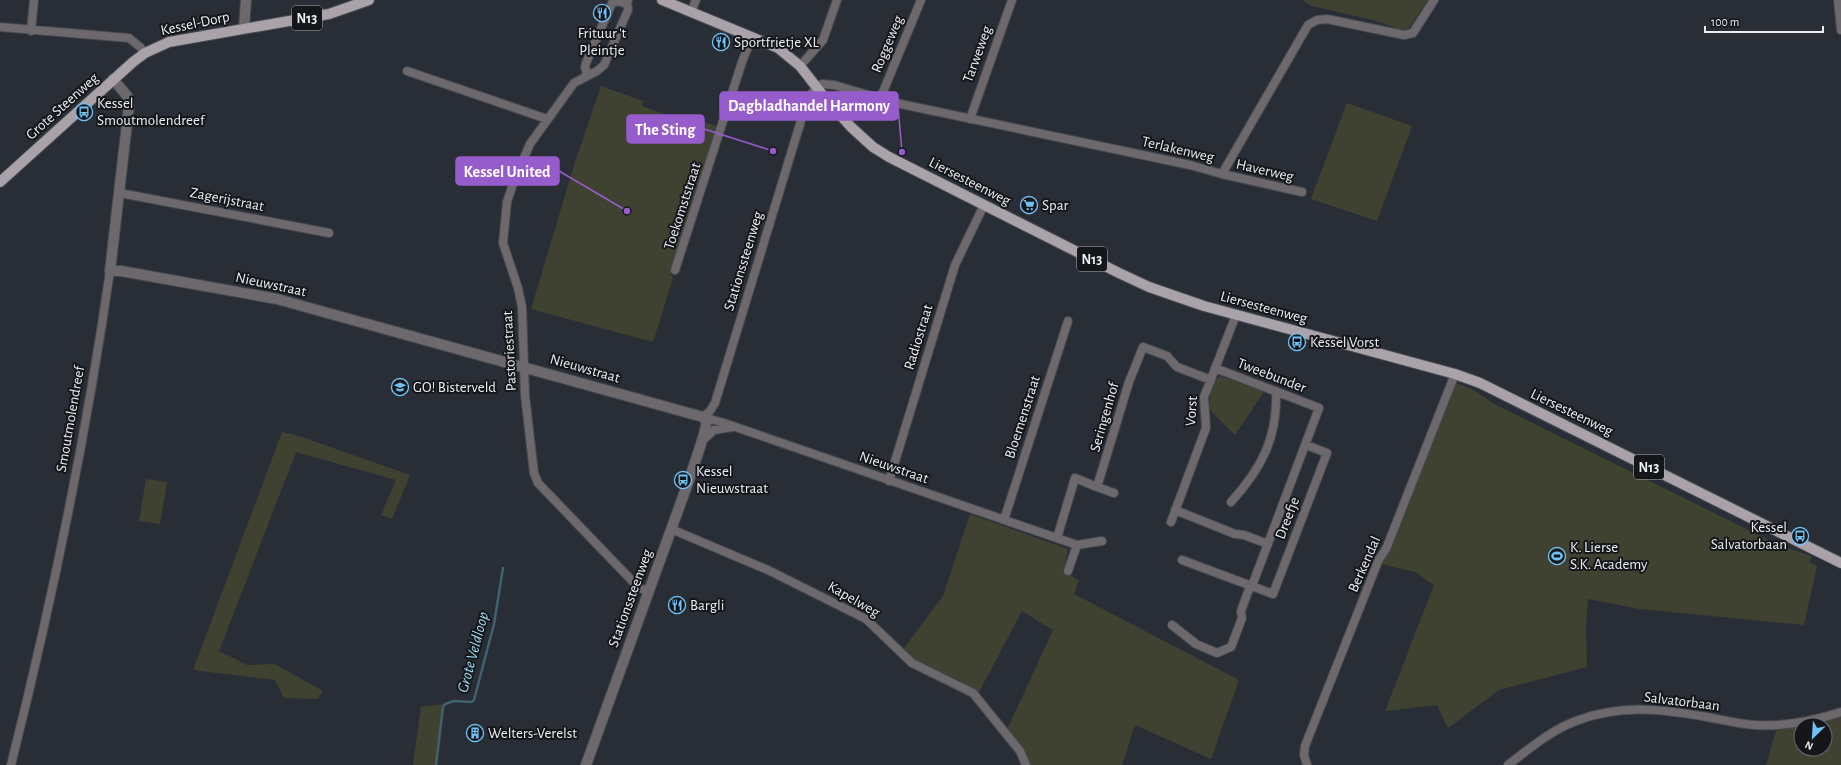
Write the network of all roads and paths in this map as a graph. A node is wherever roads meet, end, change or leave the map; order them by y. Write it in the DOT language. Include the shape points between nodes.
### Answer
graph roads {
  1 [pos="34,0"];
  2 [pos="246,0"];
  3 [pos="369,0"];
  4 [pos="662,0"];
  5 [pos="696,0"];
  6 [pos="837,0"];
  7 [pos="920,0"];
  8 [pos="1012,0"];
  9 [pos="1434,0"];
  10 [pos="1838,0"];
  11 [pos="628,2"];
  12 [pos="691,12"];
  13 [pos="0,27"];
  14 [pos="244,28"];
  15 [pos="1841,30"];
  16 [pos="31,31"];
  17 [pos="752,37"];
  18 [pos="145,53"];
  19 [pos="800,66"];
  20 [pos="407,71"];
  21 [pos="587,75"];
  22 [pos="113,80"];
  23 [pos="817,88"];
  24 [pos="880,99"];
  25 [pos="548,119"];
  26 [pos="970,119"];
  27 [pos="1222,174"];
  28 [pos="0,182"];
  29 [pos="1302,192"];
  30 [pos="120,193"];
  31 [pos="984,205"];
  32 [pos="329,233"];
  33 [pos="675,270"];
  34 [pos="110,271"];
  35 [pos="1236,315"];
  36 [pos="1068,321"];
  37 [pos="523,367"];
  38 [pos="1215,368"];
  39 [pos="1455,374"];
  40 [pos="1211,380"];
  41 [pos="1276,392"];
  42 [pos="1319,408"];
  43 [pos="702,417"];
  44 [pos="734,427"];
  45 [pos="701,441"];
  46 [pos="1306,445"];
  47 [pos="889,481"];
  48 [pos="1097,487"];
  49 [pos="1114,493"];
  50 [pos="1231,502"];
  51 [pos="1175,510"];
  52 [pos="1004,520"];
  53 [pos="1171,522"];
  54 [pos="671,528"];
  55 [pos="1057,538"];
  56 [pos="1102,541"];
  57 [pos="1268,544"];
  58 [pos="1077,545"];
  59 [pos="1182,560"];
  60 [pos="1841,563"];
  61 [pos="1068,571"];
  62 [pos="1252,586"];
  63 [pos="648,591"];
  64 [pos="1172,625"];
  65 [pos="1841,712"];
  66 [pos="11,765"];
  67 [pos="586,765"];
  68 [pos="1026,765"];
  69 [pos="1307,765"];
  70 [pos="1508,765"];
  1 -- 16 [label="street"];
  2 -- 14 [label="street"];
  3 -- 14 [label="main road, Kessel-Dorp / N13" via="329,14"];
  4 -- 12 [label="main road, N13"];
  5 -- 12 [label="street"];
  6 -- 19 [label="street" via="823,40"];
  7 -- 24 [label="street, Roggeweg"];
  8 -- 26 [label="street, Tarweweg"];
  9 -- 27 [label="street, Terlakenweg" via="1413,33 1404,35 1327,19 1317,20 1308,25"];
  10 -- 15 [label="street"];
  11 -- 21 [label="street" via="628,10 604,65"];
  11 -- 21 [label="street" via="612,3 586,63"];
  12 -- 17 [label="main road, N13"];
  13 -- 16 [label="street"];
  14 -- 18 [label="main road, Kessel-Dorp / N13" via="169,42"];
  16 -- 18 [label="street" via="128,38"];
  17 -- 19 [label="main road, N13" via="778,48"];
  17 -- 33 [label="street, Toekomststraat"];
  18 -- 22 [label="main road, Grote Steenweg / N13"];
  19 -- 23 [label="main road, Liersesteenweg / N13"];
  20 -- 25 [label="street"];
  21 -- 25 [label="street, Pastoriestraat" via="574,83"];
  22 -- 28 [label="main road, Grote Steenweg / N13"];
  22 -- 30 [label="street, Smoutmolendreef" via="128,97 129,106"];
  23 -- 24 [label="street, Terlakenweg" via="822,84 828,84"];
  23 -- 31 [label="main road, Liersesteenweg / N13" via="851,127 873,147"];
  23 -- 43 [label="street, Stationssteenweg" via="808,101 715,403"];
  24 -- 26 [label="street, Terlakenweg"];
  25 -- 37 [label="street, Pastoriestraat" via="525,152 507,202 504,225 504,247 522,307"];
  26 -- 27 [label="street, Terlakenweg"];
  27 -- 29 [label="street, Haverweg"];
  30 -- 32 [label="street, Zagerijstraat"];
  30 -- 34 [label="street, Smoutmolendreef"];
  31 -- 35 [label="main road, Liersesteenweg / N13" via="1149,287"];
  31 -- 47 [label="street, Radiostraat" via="956,265"];
  34 -- 37 [label="street, Nieuwstraat" via="277,299"];
  34 -- 66 [label="street, Smoutmolendreef" via="72,498 35,669"];
  35 -- 38 [label="street, Vorst"];
  35 -- 39 [label="main road, Liersesteenweg / N13"];
  36 -- 52 [label="street, Bloemenstraat"];
  37 -- 43 [label="street, Nieuwstraat"];
  37 -- 63 [label="street, Pastoriestraat" via="534,473 538,483 639,588"];
  38 -- 40 [label="street, Vorst"];
  38 -- 41 [label="street, Tweebunder"];
  39 -- 60 [label="main road, Liersesteenweg / N13" via="1480,383"];
  39 -- 69 [label="street, Berkendal" via="1304,746"];
  40 -- 48 [label="street, Seringenhof" via="1177,367 1167,356 1142,347"];
  40 -- 51 [label="street, Vorst" via="1204,397 1206,428"];
  41 -- 42 [label="street, Tweebunder"];
  41 -- 50 [label="street" via="1277,411 1267,451 1247,485"];
  42 -- 46 [label="street, Dreefje"];
  43 -- 44 [label="street, Nieuwstraat"];
  43 -- 45 [label="street, Stationssteenweg" via="706,423"];
  44 -- 45 [label="street" via="714,430"];
  44 -- 47 [label="street, Nieuwstraat"];
  45 -- 54 [label="street, Stationssteenweg"];
  46 -- 57 [label="street, Dreefje"];
  46 -- 62 [label="street, Dreefje" via="1327,453 1273,594"];
  47 -- 52 [label="street, Nieuwstraat"];
  48 -- 49 [label="street"];
  48 -- 55 [label="street" via="1075,478"];
  51 -- 53 [label="street, Vorst"];
  51 -- 57 [label="street"];
  52 -- 55 [label="street, Nieuwstraat"];
  54 -- 63 [label="street, Stationssteenweg"];
  54 -- 68 [label="street, Kapelweg" via="768,570 866,619 912,663 973,693 1020,751"];
  55 -- 58 [label="street"];
  56 -- 58 [label="street"];
  57 -- 62 [label="street, Dreefje"];
  58 -- 61 [label="street"];
  59 -- 62 [label="street, Dreefje"];
  62 -- 64 [label="street" via="1241,611 1242,618 1231,647 1217,653 1196,644"];
  63 -- 67 [label="street, Stationssteenweg"];
  65 -- 70 [label="street, Salvatorbaan" via="1809,722 1767,726 1662,709 1627,709 1576,721 1557,730"];
}
